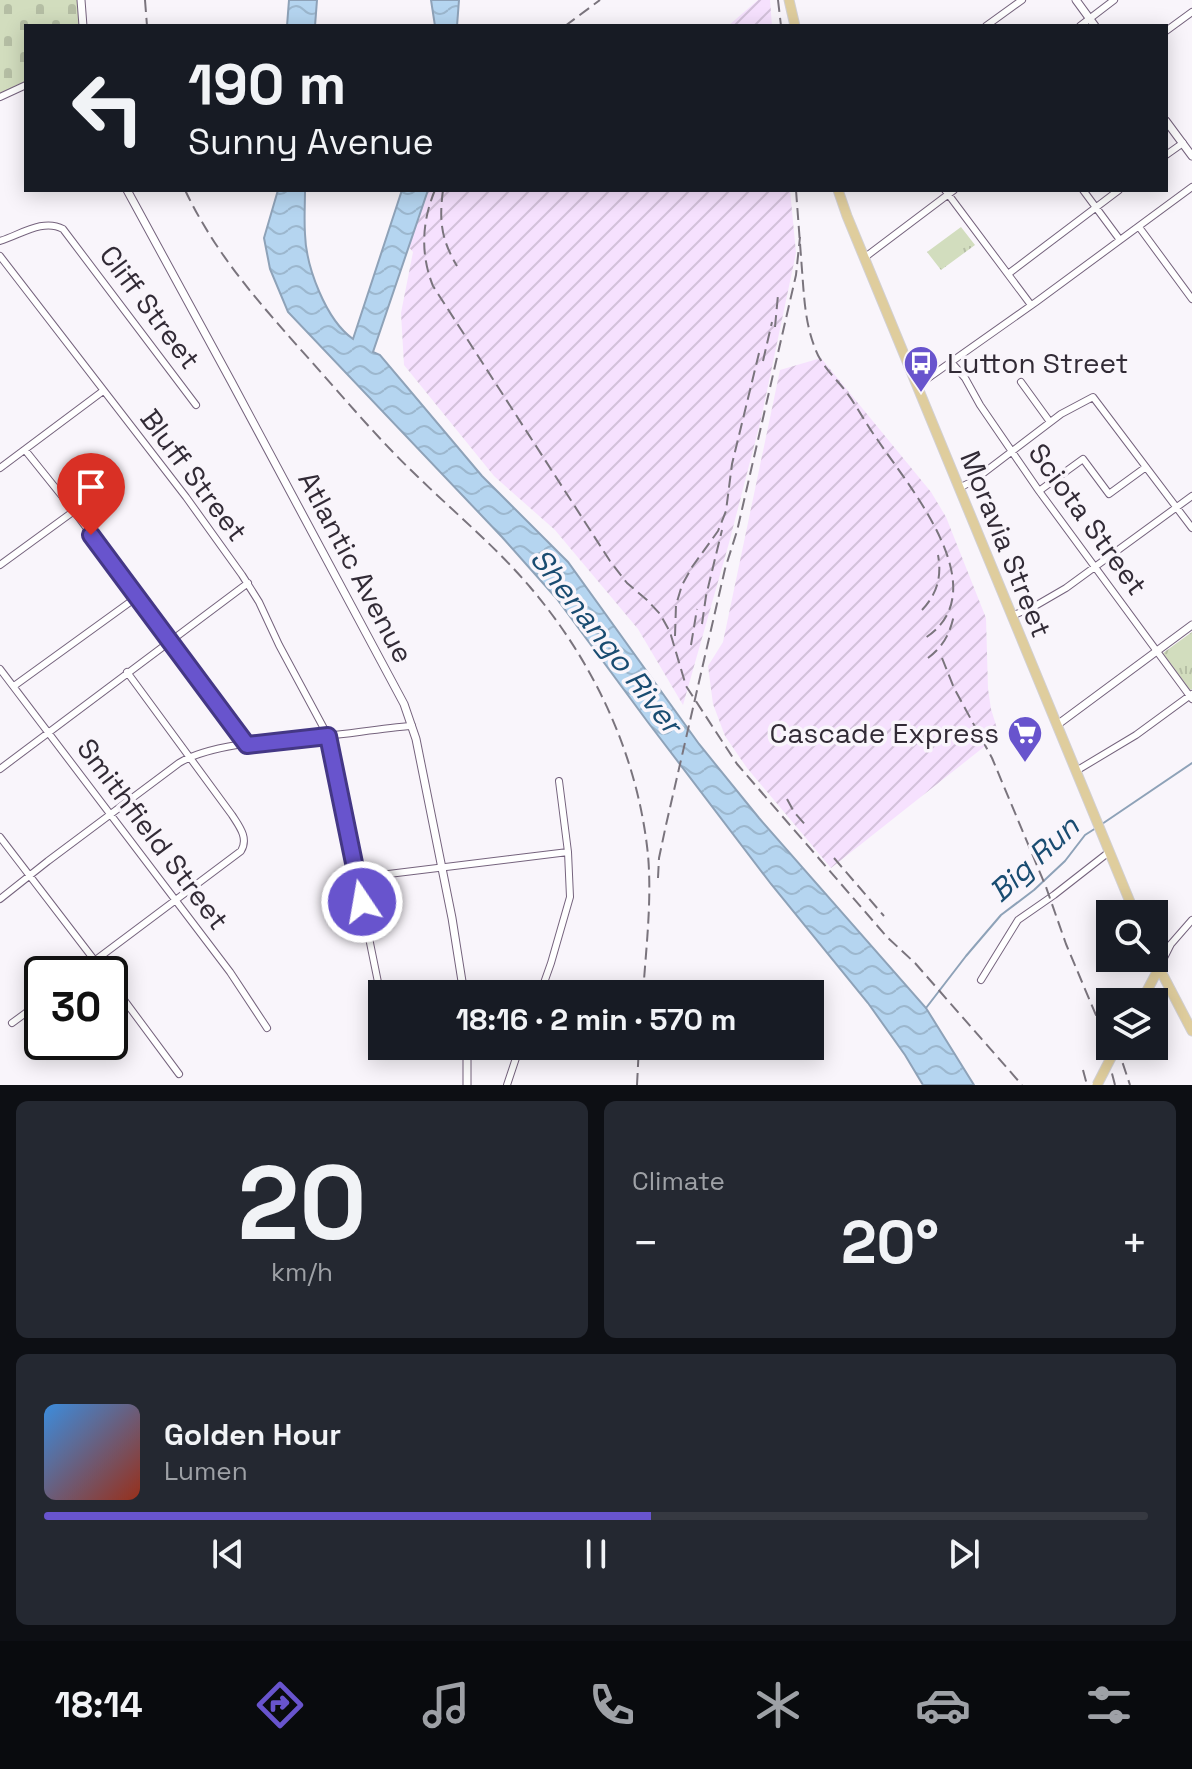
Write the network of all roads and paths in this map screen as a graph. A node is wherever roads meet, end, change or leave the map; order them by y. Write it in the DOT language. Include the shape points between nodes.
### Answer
graph roads {
  1 [pos="81,0"];
  2 [pos="789,0"];
  3 [pos="1022,0"];
  4 [pos="1076,0"];
  5 [pos="1114,0"];
  6 [pos="1192,12"];
  7 [pos="1092,22"];
  8 [pos="83,24"];
  9 [pos="795,24"];
  10 [pos="989,24"];
  11 [pos="1168,30"];
  12 [pos="24,86"];
  13 [pos="0,97"];
  14 [pos="1168,124"];
  15 [pos="1183,143"];
  16 [pos="1168,154"];
  17 [pos="1192,156"];
  18 [pos="1192,187"];
  19 [pos="128,192"];
  20 [pos="839,192"];
  21 [pos="948,192"];
  22 [pos="950,192"];
  23 [pos="1085,192"];
  24 [pos="1116,192"];
  25 [pos="1096,207"];
  26 [pos="1139,227"];
  27 [pos="1120,240"];
  28 [pos="0,241"];
  29 [pos="0,256"];
  30 [pos="864,258"];
  31 [pos="1008,274"];
  32 [pos="1192,299"];
  33 [pos="1031,305"];
  34 [pos="951,362"];
  35 [pos="1021,382"];
  36 [pos="917,386"];
  37 [pos="103,391"];
  38 [pos="196,405"];
  39 [pos="1050,422"];
  40 [pos="25,450"];
  41 [pos="1011,452"];
  42 [pos="1146,467"];
  43 [pos="0,468"];
  44 [pos="959,488"];
  45 [pos="1039,491"];
  46 [pos="1192,496"];
  47 [pos="1176,508"];
  48 [pos="74,511"];
  49 [pos="1192,528"];
  50 [pos="0,565"];
  51 [pos="1095,567"];
  52 [pos="248,583"];
  53 [pos="137,597"];
  54 [pos="1012,616"];
  55 [pos="1192,625"];
  56 [pos="169,641"];
  57 [pos="1157,651"];
  58 [pos="0,669"];
  59 [pos="127,672"];
  60 [pos="14,686"];
  61 [pos="1191,696"];
  62 [pos="1057,725"];
  63 [pos="412,726"];
  64 [pos="50,733"];
  65 [pos="328,736"];
  66 [pos="247,745"];
  67 [pos="189,757"];
  68 [pos="0,769"];
  69 [pos="1076,771"];
  70 [pos="559,781"];
  71 [pos="111,814"];
  72 [pos="0,837"];
  73 [pos="568,852"];
  74 [pos="1109,852"];
  75 [pos="441,867"];
  76 [pos="30,875"];
  77 [pos="356,878"];
  78 [pos="0,899"];
  79 [pos="176,900"];
  80 [pos="1129,900"];
  81 [pos="1192,920"];
  82 [pos="1171,944"];
  83 [pos="1168,946"];
  84 [pos="1168,950"];
  85 [pos="91,956"];
  86 [pos="102,956"];
  87 [pos="1161,972"];
  88 [pos="377,980"];
  89 [pos="462,980"];
  90 [pos="545,980"];
  91 [pos="981,980"];
  92 [pos="128,1005"];
  93 [pos="24,1014"];
  94 [pos="12,1023"];
  95 [pos="267,1028"];
  96 [pos="1192,1031"];
  97 [pos="467,1060"];
  98 [pos="515,1060"];
  99 [pos="1110,1060"];
  100 [pos="179,1074"];
  101 [pos="467,1085"];
  102 [pos="507,1085"];
  103 [pos="1097,1085"];
  1 -- 8 [label="street"];
  2 -- 9 [label="main road"];
  3 -- 10 [label="street"];
  4 -- 7 [label="street"];
  5 -- 7 [label="street"];
  6 -- 11 [label="street"];
  12 -- 13 [label="street"];
  14 -- 15 [label="street"];
  15 -- 16 [label="street"];
  15 -- 17 [label="street"];
  18 -- 26 [label="street"];
  19 -- 63 [label="street, Atlantic Avenue"];
  20 -- 30 [label="main road, Moravia Street"];
  21 -- 30 [label="street"];
  22 -- 31 [label="street"];
  23 -- 25 [label="street"];
  24 -- 25 [label="street"];
  25 -- 27 [label="street"];
  25 -- 31 [label="street"];
  26 -- 27 [label="street"];
  26 -- 32 [label="street"];
  27 -- 33 [label="street"];
  28 -- 38 [label="street, Cliff Street" via="47,224 58,226"];
  29 -- 37 [label="street, Bluff Street"];
  30 -- 36 [label="main road, Moravia Street"];
  31 -- 33 [label="street"];
  33 -- 34 [label="street"];
  34 -- 36 [label="street"];
  34 -- 41 [label="street, Sciota Street"];
  35 -- 39 [label="street"];
  36 -- 44 [label="main road, Moravia Street"];
  37 -- 40 [label="street"];
  37 -- 52 [label="street, Bluff Street"];
  39 -- 41 [label="street"];
  39 -- 42 [label="street" via="1093,397"];
  40 -- 43 [label="street"];
  40 -- 48 [label="street"];
  41 -- 44 [label="street"];
  41 -- 45 [label="street, Sciota Street"];
  42 -- 45 [label="street" via="1109,494 1083,459"];
  42 -- 47 [label="street"];
  44 -- 54 [label="main road, Moravia Street"];
  45 -- 51 [label="street, Sciota Street"];
  46 -- 47 [label="street"];
  47 -- 49 [label="street"];
  47 -- 51 [label="street"];
  48 -- 50 [label="street"];
  48 -- 53 [label="street"];
  51 -- 54 [label="street"];
  51 -- 57 [label="street, Sciota Street"];
  52 -- 56 [label="street"];
  52 -- 65 [label="street, Bluff Street"];
  53 -- 56 [label="street"];
  53 -- 60 [label="street"];
  54 -- 62 [label="main road, Moravia Street"];
  55 -- 57 [label="street"];
  56 -- 59 [label="street"];
  56 -- 66 [label="street"];
  57 -- 61 [label="street, Sciota Street"];
  57 -- 62 [label="street"];
  58 -- 60 [label="street, Smithfield Street"];
  59 -- 64 [label="street"];
  59 -- 67 [label="street"];
  60 -- 64 [label="street, Smithfield Street"];
  61 -- 69 [label="street"];
  62 -- 69 [label="main road, Moravia Street"];
  63 -- 65 [label="street"];
  63 -- 75 [label="street, Atlantic Avenue"];
  64 -- 68 [label="street"];
  64 -- 71 [label="street, Smithfield Street"];
  65 -- 66 [label="street"];
  65 -- 77 [label="street, Bluff Street"];
  66 -- 67 [label="street"];
  67 -- 71 [label="street"];
  67 -- 79 [label="street" via="232,815 245,844"];
  69 -- 74 [label="main road, Moravia Street"];
  70 -- 73 [label="street"];
  71 -- 76 [label="street"];
  71 -- 79 [label="street, Smithfield Street"];
  72 -- 76 [label="street"];
  73 -- 75 [label="street"];
  73 -- 90 [label="street" via="568,909"];
  74 -- 80 [label="main road, Moravia Street"];
  74 -- 91 [label="street" via="1018,920"];
  75 -- 77 [label="street"];
  75 -- 89 [label="street, Atlantic Avenue"];
  76 -- 78 [label="street"];
  76 -- 85 [label="street"];
  77 -- 88 [label="street, Bluff Street"];
  79 -- 86 [label="street"];
  79 -- 95 [label="street, Smithfield Street"];
  81 -- 82 [label="street"];
  82 -- 83 [label="street"];
  82 -- 84 [label="street"];
  87 -- 96 [label="main road"];
  92 -- 100 [label="street"];
  93 -- 94 [label="street"];
  97 -- 101 [label="street"];
  98 -- 102 [label="street"];
  99 -- 103 [label="main road, bridge"];
}
